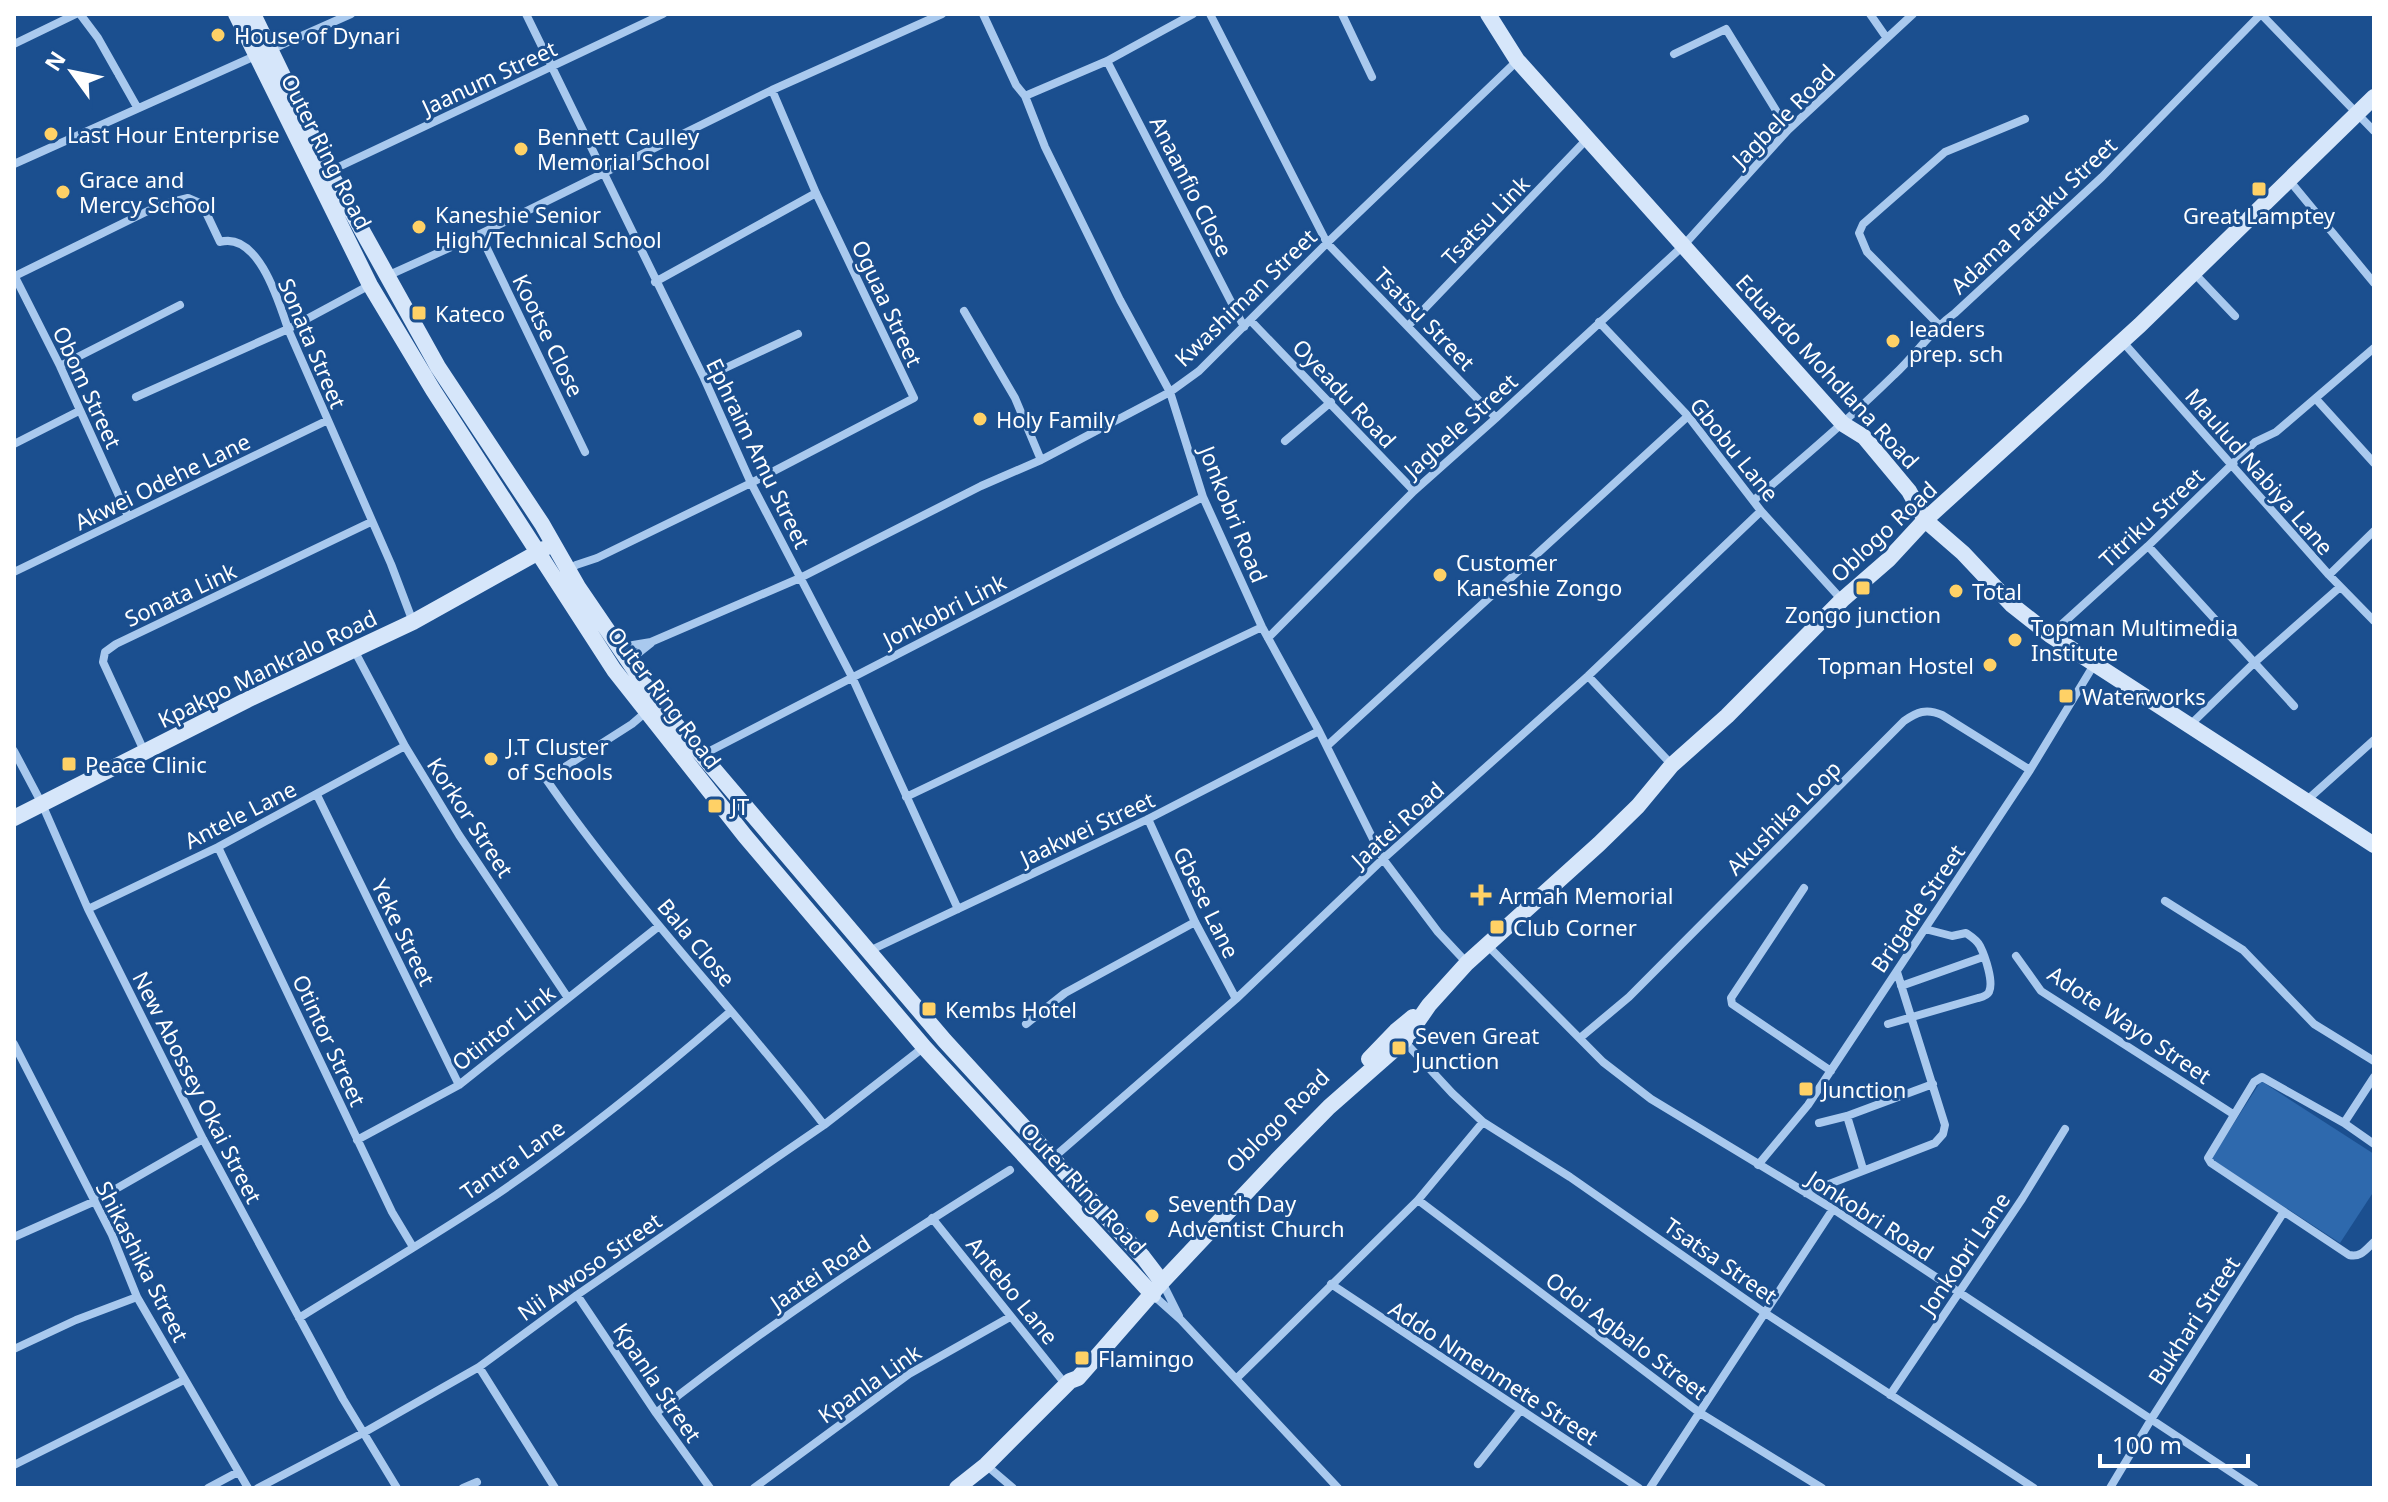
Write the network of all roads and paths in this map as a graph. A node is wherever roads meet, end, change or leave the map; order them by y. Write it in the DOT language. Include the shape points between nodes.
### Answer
graph roads {
  1 [pos="78,14"];
  2 [pos="236,14"];
  3 [pos="253,14"];
  4 [pos="351,14"];
  5 [pos="526,14"];
  6 [pos="663,14"];
  7 [pos="942,14"];
  8 [pos="983,14"];
  9 [pos="1193,14"];
  10 [pos="1210,14"];
  11 [pos="1342,14"];
  12 [pos="1488,14"];
  13 [pos="1870,14"];
  14 [pos="1913,14"];
  15 [pos="2261,14"];
  16 [pos="1886,37"];
  17 [pos="14,44"];
  18 [pos="262,53"];
  19 [pos="1674,54"];
  20 [pos="1517,60"];
  21 [pos="1107,61"];
  22 [pos="553,68"];
  23 [pos="1372,77"];
  24 [pos="772,90"];
  25 [pos="1025,96"];
  26 [pos="2374,97"];
  27 [pos="137,107"];
  28 [pos="2357,113"];
  29 [pos="2025,119"];
  30 [pos="1788,130"];
  31 [pos="2374,131"];
  32 [pos="1587,138"];
  33 [pos="14,164"];
  34 [pos="329,171"];
  35 [pos="603,172"];
  36 [pos="2289,180"];
  37 [pos="816,193"];
  38 [pos="480,234"];
  39 [pos="1327,243"];
  40 [pos="1683,246"];
  41 [pos="2194,273"];
  42 [pos="14,275"];
  43 [pos="387,276"];
  44 [pos="655,282"];
  45 [pos="2374,283"];
  46 [pos="370,285"];
  47 [pos="17,290"];
  48 [pos="180,305"];
  49 [pos="964,311"];
  50 [pos="2235,316"];
  51 [pos="1599,322"];
  52 [pos="1247,324"];
  53 [pos="1939,325"];
  54 [pos="1408,326"];
  55 [pos="288,329"];
  56 [pos="798,334"];
  57 [pos="2122,341"];
  58 [pos="2374,348"];
  59 [pos="60,366"];
  60 [pos="704,378"];
  61 [pos="1170,392"];
  62 [pos="136,397"];
  63 [pos="2316,399"];
  64 [pos="1331,402"];
  65 [pos="79,411"];
  66 [pos="1688,416"];
  67 [pos="1496,418"];
  68 [pos="326,421"];
  69 [pos="1843,424"];
  70 [pos="1285,441"];
  71 [pos="14,444"];
  72 [pos="585,452"];
  73 [pos="1041,460"];
  74 [pos="2374,463"];
  75 [pos="2232,465"];
  76 [pos="751,483"];
  77 [pos="1414,491"];
  78 [pos="1203,497"];
  79 [pos="1754,500"];
  80 [pos="1761,511"];
  81 [pos="128,516"];
  82 [pos="1925,520"];
  83 [pos="371,522"];
  84 [pos="2374,531"];
  85 [pos="552,543"];
  86 [pos="2148,546"];
  87 [pos="537,553"];
  88 [pos="569,571"];
  89 [pos="14,572"];
  90 [pos="2329,575"];
  91 [pos="800,578"];
  92 [pos="2340,587"];
  93 [pos="1842,600"];
  94 [pos="2374,621"];
  95 [pos="413,622"];
  96 [pos="1262,627"];
  97 [pos="2050,635"];
  98 [pos="1268,638"];
  99 [pos="353,648"];
  100 [pos="617,659"];
  101 [pos="2095,662"];
  102 [pos="2255,662"];
  103 [pos="1588,676"];
  104 [pos="852,677"];
  105 [pos="2294,706"];
  106 [pos="646,712"];
  107 [pos="2189,726"];
  108 [pos="1319,731"];
  109 [pos="2374,740"];
  110 [pos="405,746"];
  111 [pos="1327,746"];
  112 [pos="14,751"];
  113 [pos="145,753"];
  114 [pos="701,755"];
  115 [pos="1672,765"];
  116 [pos="2030,770"];
  117 [pos="317,795"];
  118 [pos="906,797"];
  119 [pos="2305,801"];
  120 [pos="42,804"];
  121 [pos="14,818"];
  122 [pos="1148,819"];
  123 [pos="2374,845"];
  124 [pos="218,847"];
  125 [pos="1383,859"];
  126 [pos="1804,888"];
  127 [pos="2165,901"];
  128 [pos="88,909"];
  129 [pos="958,909"];
  130 [pos="1195,922"];
  131 [pos="659,926"];
  132 [pos="1925,929"];
  133 [pos="1488,946"];
  134 [pos="867,952"];
  135 [pos="2016,956"];
  136 [pos="1983,957"];
  137 [pos="1467,963"];
  138 [pos="1897,972"];
  139 [pos="1901,986"];
  140 [pos="568,998"];
  141 [pos="1236,999"];
  142 [pos="731,1011"];
  143 [pos="1910,1020"];
  144 [pos="1026,1024"];
  145 [pos="1888,1024"];
  146 [pos="1400,1036"];
  147 [pos="1580,1038"];
  148 [pos="14,1044"];
  149 [pos="924,1047"];
  150 [pos="2374,1061"];
  151 [pos="1831,1071"];
  152 [pos="2374,1077"];
  153 [pos="1933,1084"];
  154 [pos="459,1085"];
  155 [pos="2233,1114"];
  156 [pos="1847,1116"];
  157 [pos="1483,1122"];
  158 [pos="1819,1123"];
  159 [pos="2344,1123"];
  160 [pos="824,1125"];
  161 [pos="2065,1129"];
  162 [pos="203,1139"];
  163 [pos="357,1140"];
  164 [pos="2374,1144"];
  165 [pos="1052,1158"];
  166 [pos="1758,1165"];
  167 [pos="1863,1169"];
  168 [pos="1010,1170"];
  169 [pos="1806,1193"];
  170 [pos="1418,1200"];
  171 [pos="93,1202"];
  172 [pos="1833,1209"];
  173 [pos="2283,1213"];
  174 [pos="932,1218"];
  175 [pos="14,1237"];
  176 [pos="2374,1242"];
  177 [pos="413,1247"];
  178 [pos="1154,1284"];
  179 [pos="1331,1284"];
  180 [pos="1959,1293"];
  181 [pos="577,1295"];
  182 [pos="137,1297"];
  183 [pos="1765,1313"];
  184 [pos="1010,1317"];
  185 [pos="299,1318"];
  186 [pos="1181,1320"];
  187 [pos="14,1349"];
  188 [pos="479,1367"];
  189 [pos="1237,1378"];
  190 [pos="184,1380"];
  191 [pos="1068,1383"];
  192 [pos="1890,1395"];
  193 [pos="1520,1411"];
  194 [pos="656,1413"];
  195 [pos="1700,1413"];
  196 [pos="2152,1418"];
  197 [pos="363,1433"];
  198 [pos="1478,1464"];
  199 [pos="14,1465"];
  200 [pos="986,1465"];
  201 [pos="238,1472"];
  202 [pos="2020,1479"];
  203 [pos="477,1482"];
  204 [pos="208,1488"];
  205 [pos="248,1488"];
  206 [pos="258,1488"];
  207 [pos="397,1488"];
  208 [pos="463,1488"];
  209 [pos="555,1488"];
  210 [pos="710,1488"];
  211 [pos="754,1488"];
  212 [pos="957,1488"];
  213 [pos="1013,1488"];
  214 [pos="1338,1488"];
  215 [pos="1639,1488"];
  216 [pos="1650,1488"];
  217 [pos="1822,1488"];
  218 [pos="2014,1488"];
  219 [pos="2034,1488"];
  220 [pos="2110,1488"];
  221 [pos="2255,1488"];
  1 -- 17 [label="street"];
  1 -- 27 [label="street" via="98,38"];
  2 -- 18 [label="main road, Outer Ring Road"];
  3 -- 18 [label="main road, Outer Ring Road"];
  4 -- 18 [label="street"];
  5 -- 22 [label="street, Ephraim Amu Street"];
  6 -- 22 [label="street, Jaanum Street"];
  7 -- 24 [label="street"];
  8 -- 25 [label="street, Jonkobri Road"];
  9 -- 21 [label="street"];
  10 -- 39 [label="street, Tsatsu Street"];
  11 -- 23 [label="street"];
  12 -- 20 [label="main road, Eduardo Mohdlana Road"];
  13 -- 16 [label="street"];
  14 -- 16 [label="street, Jagbele Road"];
  15 -- 28 [label="street"];
  15 -- 53 [label="street, Adama Pataku Street" via="2102,177"];
  16 -- 30 [label="street, Jagbele Road"];
  18 -- 27 [label="street"];
  18 -- 34 [label="main road, Outer Ring Road"];
  18 -- 46 [label="main road, Outer Ring Road"];
  19 -- 30 [label="street" via="1726,29"];
  20 -- 32 [label="main road, Eduardo Mohdlana Road"];
  20 -- 39 [label="street, Kwashiman Street"];
  21 -- 25 [label="street"];
  21 -- 52 [label="street, Anaanfio Close"];
  22 -- 34 [label="street, Jaanum Street"];
  22 -- 35 [label="street, Ephraim Amu Street"];
  24 -- 35 [label="street"];
  24 -- 37 [label="street, Oguaa Street"];
  25 -- 61 [label="street, Jonkobri Road" via="1051,161"];
  26 -- 28 [label="main road, Oblogo Road"];
  27 -- 33 [label="street"];
  28 -- 31 [label="street"];
  28 -- 36 [label="main road, Oblogo Road"];
  29 -- 53 [label="street" via="1945,152 1859,233 1867,252"];
  30 -- 40 [label="street, Jagbele Road"];
  32 -- 40 [label="main road, Eduardo Mohdlana Road"];
  32 -- 54 [label="street, Tsatsu Link"];
  34 -- 43 [label="main road, Outer Ring Road"];
  35 -- 38 [label="street"];
  35 -- 44 [label="street, Ephraim Amu Street"];
  36 -- 41 [label="main road, Oblogo Road"];
  36 -- 45 [label="street"];
  37 -- 44 [label="street"];
  37 -- 76 [label="street, Oguaa Street" via="914,398"];
  38 -- 43 [label="street"];
  38 -- 72 [label="street, Kootse Close"];
  39 -- 52 [label="street, Kwashiman Street"];
  39 -- 54 [label="street, Tsatsu Street"];
  40 -- 51 [label="street, Jagbele Street"];
  40 -- 69 [label="main road, Eduardo Mohdlana Road"];
  41 -- 50 [label="street"];
  41 -- 57 [label="main road, Oblogo Road"];
  42 -- 47 [label="street, Obom Street"];
  42 -- 55 [label="street, Sonata Street" via="142,213 188,198 202,204 220,242 250,249 275,291"];
  43 -- 85 [label="main road, Outer Ring Road" via="438,367"];
  44 -- 60 [label="street, Ephraim Amu Street"];
  46 -- 55 [label="street"];
  46 -- 87 [label="main road, Outer Ring Road"];
  47 -- 59 [label="street, Obom Street"];
  48 -- 59 [label="street"];
  49 -- 73 [label="street" via="1015,398"];
  51 -- 66 [label="street, Gbobu Lane"];
  51 -- 67 [label="street, Jagbele Street"];
  52 -- 61 [label="street, Kwashiman Street"];
  52 -- 64 [label="street, Oyeadu Road"];
  53 -- 69 [label="street, Adama Pataku Street"];
  54 -- 67 [label="street, Tsatsu Street"];
  55 -- 62 [label="street"];
  55 -- 68 [label="street, Sonata Street"];
  56 -- 60 [label="street"];
  57 -- 75 [label="street, Maulud Nabiya Lane"];
  57 -- 82 [label="main road, Oblogo Road"];
  58 -- 63 [label="street, Titriku Street"];
  59 -- 65 [label="street, Obom Street"];
  60 -- 76 [label="street, Ephraim Amu Street"];
  61 -- 73 [label="street, Kwashiman Street"];
  61 -- 78 [label="street, Jonkobri Road"];
  63 -- 74 [label="street"];
  63 -- 75 [label="street, Titriku Street"];
  64 -- 70 [label="street"];
  64 -- 77 [label="street, Oyeadu Road"];
  65 -- 71 [label="street"];
  65 -- 81 [label="street, Obom Street"];
  66 -- 79 [label="street, Gbobu Lane"];
  66 -- 111 [label="street"];
  67 -- 77 [label="street, Jagbele Street"];
  68 -- 81 [label="street, Akwei Odehe Lane"];
  68 -- 83 [label="street, Sonata Street"];
  69 -- 79 [label="street, Adama Pataku Street"];
  69 -- 82 [label="main road, Eduardo Mohdlana Road" via="1864,437 1909,491"];
  73 -- 91 [label="street, Kwashiman Street"];
  75 -- 86 [label="street, Titriku Street"];
  75 -- 90 [label="street, Maulud Nabiya Lane"];
  76 -- 88 [label="street, Oguaa Street"];
  76 -- 91 [label="street, Ephraim Amu Street"];
  77 -- 98 [label="street, Jagbele Street"];
  78 -- 96 [label="street, Jonkobri Road"];
  78 -- 104 [label="street, Jonkobri Link"];
  79 -- 80 [label="street, Gbobu Lane"];
  80 -- 93 [label="street, Gbobu Lane"];
  80 -- 103 [label="street, Jaatei Road"];
  81 -- 89 [label="street, Akwei Odehe Lane"];
  82 -- 93 [label="main road, Oblogo Road"];
  82 -- 97 [label="main road, Eduardo Mohdlana Road"];
  83 -- 95 [label="street, Sonata Street"];
  83 -- 113 [label="street, Sonata Link" via="105,652 103,662"];
  84 -- 90 [label="street"];
  85 -- 87 [label="main road, Kpakpo Mankralo Road"];
  85 -- 88 [label="main road, Outer Ring Road"];
  86 -- 97 [label="street, Titriku Street"];
  86 -- 102 [label="street"];
  87 -- 95 [label="main road, Kpakpo Mankralo Road"];
  87 -- 100 [label="main road, Outer Ring Road"];
  88 -- 100 [label="main road, Outer Ring Road"];
  90 -- 92 [label="street, Maulud Nabiya Lane"];
  91 -- 100 [label="street, Kwashiman Street"];
  91 -- 104 [label="street, Ephraim Amu Street"];
  92 -- 94 [label="street, Maulud Nabiya Lane"];
  92 -- 102 [label="street"];
  93 -- 115 [label="main road, Oblogo Road"];
  95 -- 99 [label="main road, Kpakpo Mankralo Road"];
  96 -- 98 [label="street, Jonkobri Road"];
  96 -- 118 [label="street"];
  97 -- 101 [label="main road, Eduardo Mohdlana Road"];
  98 -- 108 [label="street, Jonkobri Road"];
  99 -- 110 [label="street, Korkor Street"];
  99 -- 113 [label="main road, Kpakpo Mankralo Road"];
  100 -- 106 [label="main road, Outer Ring Road"];
  100 -- 114 [label="main road, Outer Ring Road"];
  101 -- 107 [label="main road, Eduardo Mohdlana Road"];
  101 -- 116 [label="street, Brigade Street"];
  102 -- 105 [label="street"];
  102 -- 107 [label="street"];
  103 -- 115 [label="street"];
  103 -- 125 [label="street, Jaatei Road"];
  104 -- 114 [label="street, Jonkobri Link"];
  104 -- 118 [label="street, Ephraim Amu Street"];
  106 -- 131 [label="street, Bala Close" via="546,779"];
  106 -- 149 [label="main road, Outer Ring Road"];
  107 -- 119 [label="main road, Eduardo Mohdlana Road"];
  108 -- 111 [label="street, Jonkobri Road"];
  108 -- 122 [label="street, Jaakwei Street"];
  109 -- 119 [label="street"];
  110 -- 117 [label="street, Antele Lane"];
  110 -- 140 [label="street, Korkor Street"];
  111 -- 125 [label="street, Jonkobri Road"];
  112 -- 120 [label="street, New Abossey Okai Street"];
  113 -- 120 [label="main road, Kpakpo Mankralo Road"];
  114 -- 134 [label="main road, Outer Ring Road"];
  115 -- 133 [label="main road, Oblogo Road" via="1638,806"];
  116 -- 132 [label="street, Brigade Street"];
  116 -- 147 [label="street, Akushika Loop" via="1942,715 1914,714 1629,997"];
  117 -- 124 [label="street, Antele Lane"];
  117 -- 154 [label="street, Yeke Street"];
  118 -- 129 [label="street, Ephraim Amu Street"];
  119 -- 123 [label="main road, Eduardo Mohdlana Road"];
  120 -- 121 [label="main road, Kpakpo Mankralo Road"];
  120 -- 128 [label="street, New Abossey Okai Street"];
  122 -- 129 [label="street, Jaakwei Street"];
  122 -- 130 [label="street, Gbese Lane"];
  124 -- 128 [label="street, Antele Lane"];
  124 -- 163 [label="street, Otintor Street"];
  125 -- 137 [label="street, Jonkobri Road"];
  125 -- 141 [label="street, Jaatei Road"];
  126 -- 151 [label="street" via="1731,998 1732,1004"];
  127 -- 150 [label="street" via="2243,950 2314,1024"];
  128 -- 162 [label="street, New Abossey Okai Street"];
  129 -- 134 [label="street, Jaakwei Street"];
  130 -- 141 [label="street, Gbese Lane"];
  130 -- 144 [label="street" via="1065,993"];
  131 -- 140 [label="street, Otintor Link"];
  131 -- 142 [label="street, Bala Close"];
  132 -- 136 [label="street" via="1952,936 1966,933 1980,944"];
  132 -- 138 [label="street, Brigade Street"];
  133 -- 137 [label="main road, Oblogo Road"];
  133 -- 147 [label="street, Jonkobri Road"];
  134 -- 165 [label="main road, Outer Ring Road"];
  135 -- 155 [label="street, Adote Wayo Street" via="2041,991"];
  136 -- 139 [label="street"];
  136 -- 143 [label="street" via="1990,980 1987,995"];
  137 -- 146 [label="main road, Oblogo Road"];
  138 -- 139 [label="street"];
  138 -- 151 [label="street, Brigade Street"];
  139 -- 143 [label="street"];
  140 -- 154 [label="street, Otintor Link"];
  141 -- 165 [label="street, Jaatei Road"];
  142 -- 160 [label="street, Bala Close"];
  142 -- 177 [label="street, Tantra Lane" via="601,1118"];
  143 -- 145 [label="street"];
  143 -- 153 [label="street"];
  146 -- 157 [label="street, Tsatsa Street"];
  146 -- 178 [label="main road, Oblogo Road"];
  147 -- 166 [label="street, Jonkobri Road" via="1651,1099"];
  148 -- 171 [label="street, Shikashika Street"];
  149 -- 160 [label="street, Nii Awoso Street"];
  149 -- 178 [label="main road, Outer Ring Road"];
  151 -- 166 [label="street, Brigade Street"];
  152 -- 159 [label="street"];
  153 -- 156 [label="street"];
  153 -- 167 [label="street" via="1943,1134 1935,1143"];
  154 -- 163 [label="street, Otintor Link"];
  155 -- 159 [label="street" via="2262,1077"];
  155 -- 173 [label="street" via="2208,1158"];
  156 -- 158 [label="street"];
  156 -- 167 [label="street"];
  157 -- 170 [label="street"];
  157 -- 183 [label="street, Tsatsa Street"];
  159 -- 164 [label="street"];
  160 -- 181 [label="street, Nii Awoso Street"];
  161 -- 180 [label="street, Jonkobri Lane"];
  162 -- 171 [label="street"];
  162 -- 185 [label="street, New Abossey Okai Street"];
  163 -- 177 [label="street, Otintor Street"];
  165 -- 178 [label="main road, Outer Ring Road"];
  166 -- 169 [label="street, Jonkobri Road"];
  167 -- 169 [label="street"];
  168 -- 174 [label="street, Jaatei Road"];
  169 -- 172 [label="street, Jonkobri Road"];
  170 -- 179 [label="street"];
  170 -- 195 [label="street, Odoi Agbalo Street"];
  171 -- 175 [label="street"];
  171 -- 182 [label="street, Shikashika Street"];
  172 -- 180 [label="street, Jonkobri Road"];
  172 -- 183 [label="street"];
  173 -- 176 [label="street" via="2355,1257"];
  173 -- 196 [label="street, Bukhari Street"];
  174 -- 184 [label="street, Antebo Lane"];
  174 -- 194 [label="street, Jaatei Road" via="735,1350"];
  177 -- 185 [label="street, Tantra Lane"];
  178 -- 186 [label="street, Outer Ring Road"];
  178 -- 186 [label="street, Outer Ring Road"];
  178 -- 191 [label="main road, Oblogo Road" via="1078,1378"];
  179 -- 189 [label="street"];
  179 -- 193 [label="street, Addo Nmenmete Street"];
  180 -- 192 [label="street, Jonkobri Lane"];
  180 -- 196 [label="street, Jonkobri Road"];
  181 -- 188 [label="street, Nii Awoso Street"];
  181 -- 194 [label="street, Kpanla Street"];
  182 -- 187 [label="street"];
  182 -- 190 [label="street, Shikashika Street"];
  183 -- 192 [label="street, Tsatsa Street"];
  183 -- 195 [label="street"];
  184 -- 191 [label="street, Antebo Lane"];
  184 -- 211 [label="street, Kpanla Link" via="909,1374"];
  185 -- 197 [label="street, New Abossey Okai Street"];
  186 -- 189 [label="street, Outer Ring Road"];
  188 -- 197 [label="street, Nii Awoso Street"];
  188 -- 209 [label="street"];
  189 -- 214 [label="street, Outer Ring Road"];
  190 -- 199 [label="street"];
  190 -- 201 [label="street, Shikashika Street"];
  191 -- 200 [label="main road, Oblogo Road"];
  192 -- 202 [label="street, Tsatsa Street"];
  193 -- 198 [label="street"];
  193 -- 215 [label="street, Addo Nmenmete Street"];
  194 -- 210 [label="street, Kpanla Street"];
  195 -- 216 [label="street"];
  195 -- 217 [label="street, Odoi Agbalo Street"];
  196 -- 220 [label="street, Bukhari Street"];
  196 -- 221 [label="street, Jonkobri Road"];
  197 -- 206 [label="street, Nii Awoso Street"];
  197 -- 207 [label="street, New Abossey Okai Street"];
  200 -- 212 [label="main road, Oblogo Road"];
  200 -- 213 [label="street"];
  201 -- 204 [label="street"];
  201 -- 205 [label="street, Shikashika Street"];
  202 -- 218 [label="street"];
  202 -- 219 [label="street, Tsatsa Street"];
  203 -- 208 [label="street"];
}
